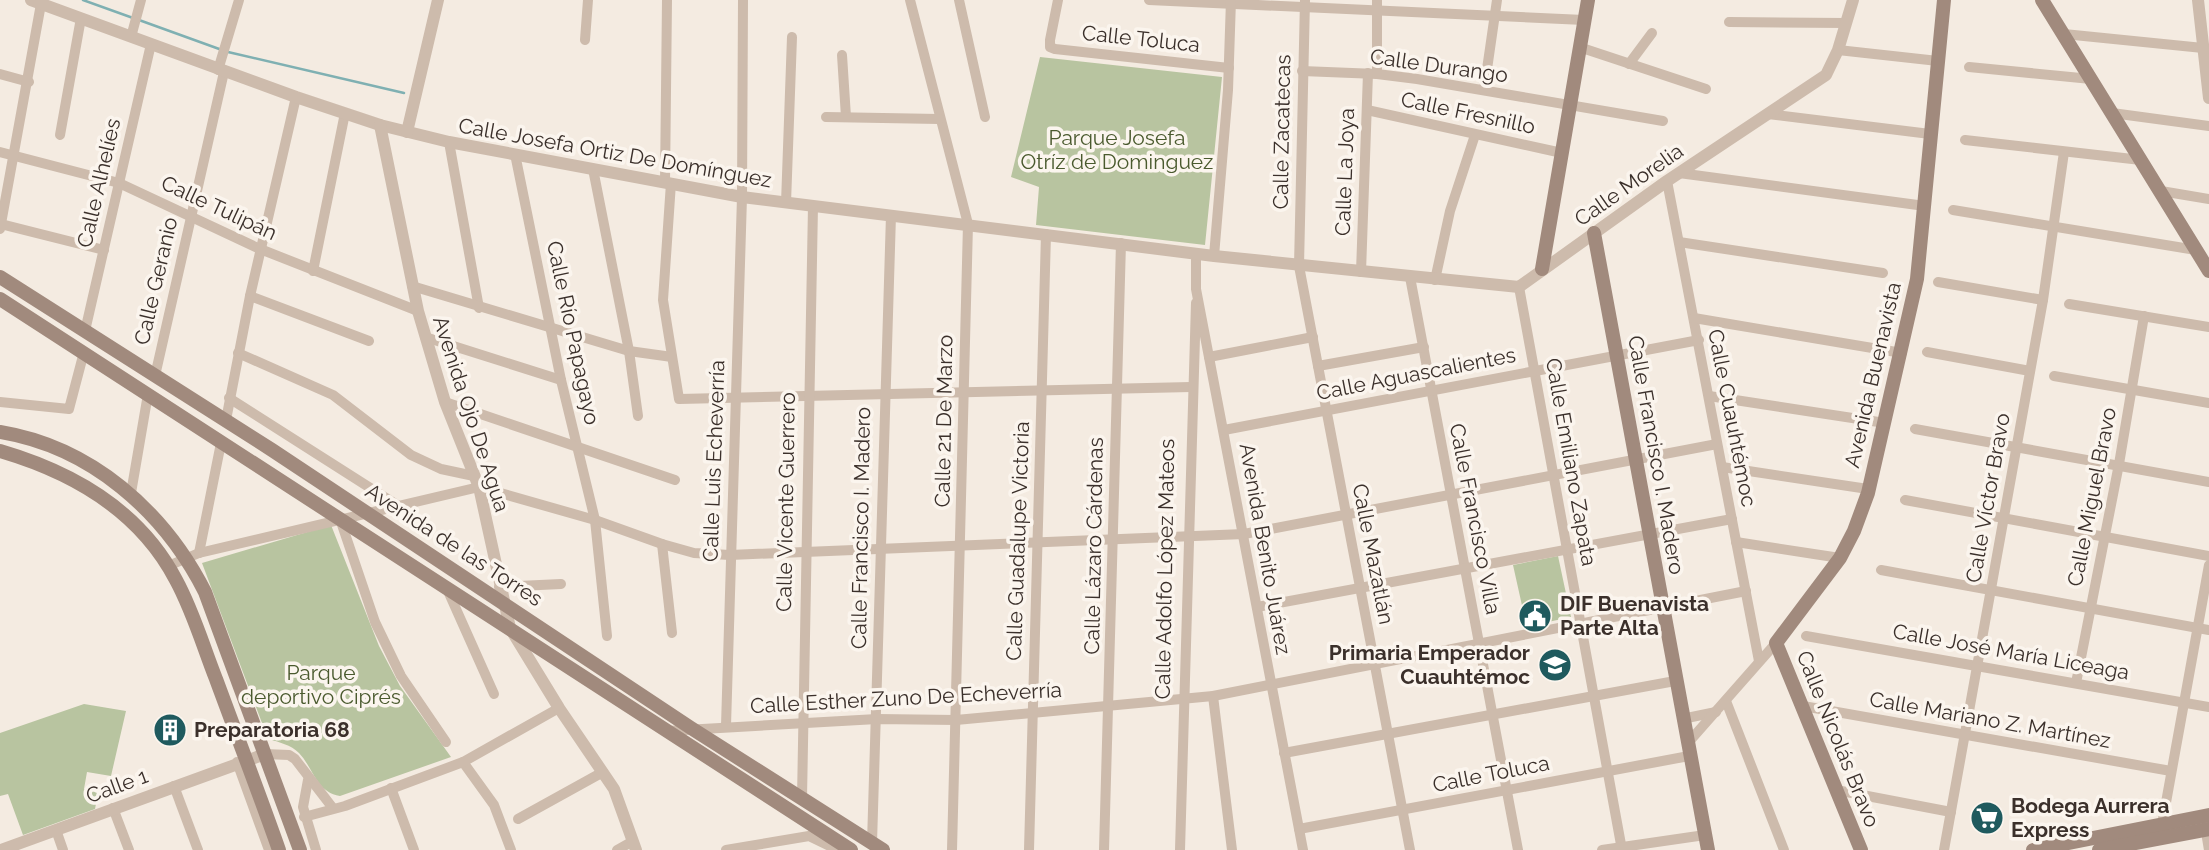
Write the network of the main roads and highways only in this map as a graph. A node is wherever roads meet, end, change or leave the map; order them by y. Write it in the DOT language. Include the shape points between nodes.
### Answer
graph roads {
  1 [pos="1588,0"];
  2 [pos="1944,0"];
  3 [pos="2042,0"];
  4 [pos="1594,233"];
  5 [pos="2204,259"];
  6 [pos="1542,269"];
  7 [pos="0,277"];
  8 [pos="0,299"];
  9 [pos="0,432"];
  10 [pos="0,451"];
  11 [pos="1776,643"];
  12 [pos="2207,823"];
  13 [pos="2134,841"];
  14 [pos="877,846"];
  15 [pos="279,850"];
  16 [pos="300,850"];
  17 [pos="851,850"];
  18 [pos="1707,850"];
  19 [pos="1861,850"];
  20 [pos="2033,850"];
  21 [pos="2099,850"];
  1 -- 6 [label="main road"];
  2 -- 11 [label="main road, Avenida Buenavista" via="1917,279 1868,489 1840,558"];
  3 -- 5 [label="main road"];
  4 -- 18 [label="main road, Calle Francisco I. Madero"];
  7 -- 14 [label="main road, Avenida de las Torres" via="500,594 691,728"];
  8 -- 17 [label="main road, Avenida de las Torres"];
  9 -- 16 [label="main road" via="74,455 131,493 194,555"];
  10 -- 15 [label="main road" via="39,462 92,489 127,517 168,566 188,605 242,761"];
  11 -- 19 [label="main road, Calle Nicolás Bravo"];
  12 -- 13 [label="main road"];
  13 -- 20 [label="main road"];
  13 -- 21 [label="main road"];
}
